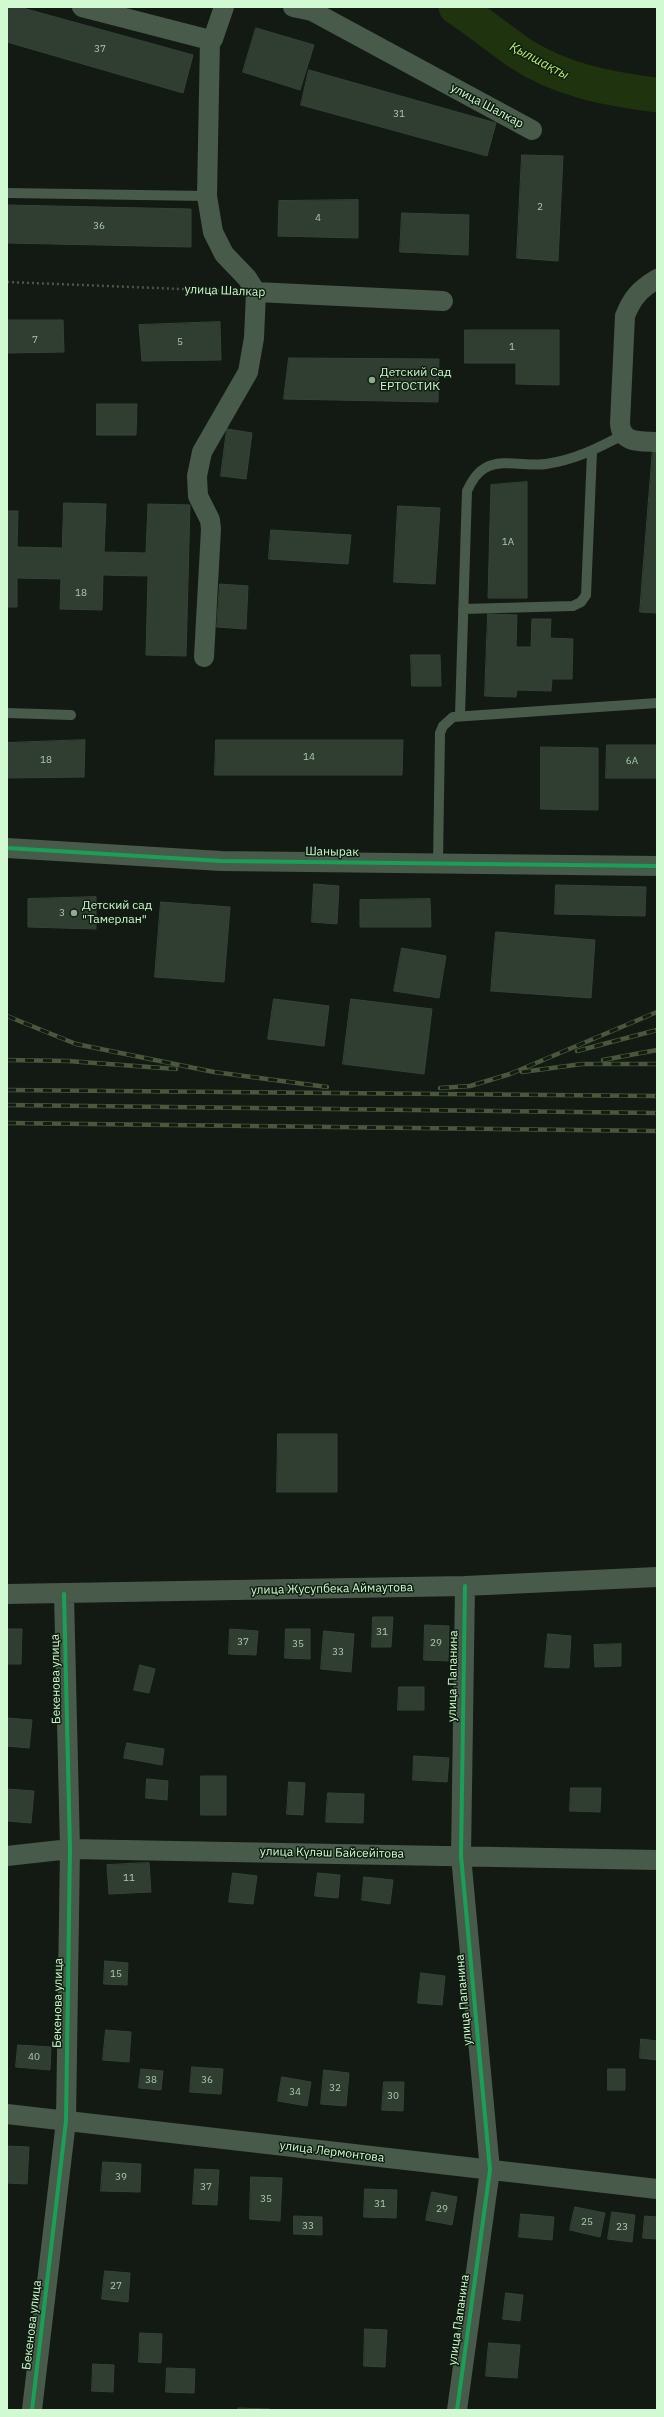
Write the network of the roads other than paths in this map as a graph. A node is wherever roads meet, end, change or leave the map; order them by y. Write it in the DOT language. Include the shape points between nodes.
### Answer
graph roads {
  1 [pos="82,7"];
  2 [pos="224,7"];
  3 [pos="293,7"];
  4 [pos="210,40"];
  5 [pos="532,130"];
  6 [pos="7,193"];
  7 [pos="207,196"];
  8 [pos="657,279"];
  9 [pos="256,292"];
  10 [pos="444,302"];
  11 [pos="623,435"];
  12 [pos="657,442"];
  13 [pos="592,452"];
  14 [pos="463,609"];
  15 [pos="204,657"];
  16 [pos="657,703"];
  17 [pos="7,713"];
  18 [pos="71,715"];
  19 [pos="460,715"];
  20 [pos="7,848"];
  21 [pos="438,863"];
  22 [pos="657,866"];
  23 [pos="657,1577"];
  24 [pos="465,1586"];
  25 [pos="7,1594"];
  26 [pos="64,1594"];
  27 [pos="70,1849"];
  28 [pos="7,1856"];
  29 [pos="461,1856"];
  30 [pos="657,1860"];
  31 [pos="7,2114"];
  32 [pos="66,2121"];
  33 [pos="490,2170"];
  34 [pos="657,2189"];
  35 [pos="32,2410"];
  36 [pos="457,2410"];
  1 -- 4 [label="street"];
  2 -- 4 [label="street"];
  3 -- 5 [label="street, улица Шалкар" via="312,11"];
  4 -- 7 [label="street"];
  6 -- 7 [label="lane"];
  7 -- 9 [label="street" via="217,242"];
  8 -- 11 [label="street" via="643,287 631,300 625,316 620,423"];
  9 -- 10 [label="street, улица Шалкар"];
  9 -- 15 [label="street" via="254,338 248,372 202,452 197,476 198,496 210,520 211,529"];
  11 -- 12 [label="street" via="629,440"];
  11 -- 13 [label="lane"];
  13 -- 14 [label="lane" via="546,464 495,464 471,481 467,491"];
  13 -- 14 [label="lane" via="584,599 573,606"];
  14 -- 19 [label="lane"];
  16 -- 19 [label="lane"];
  17 -- 18 [label="lane"];
  19 -- 21 [label="lane" via="447,721 440,733"];
  20 -- 21 [label="street, Шанырак" via="222,861"];
  21 -- 22 [label="street, Шанырак"];
  23 -- 24 [label="street, улица Жусупбека Аймаутова"];
  24 -- 26 [label="street, улица Жусупбека Аймаутова"];
  24 -- 29 [label="street, улица Папанина"];
  25 -- 26 [label="street, улица Жусупбека Аймаутова"];
  26 -- 27 [label="street, Бекенова улица"];
  27 -- 28 [label="street, улица Күләш Байсейітова"];
  27 -- 29 [label="street, улица Күләш Байсейітова"];
  27 -- 32 [label="street, Бекенова улица"];
  29 -- 30 [label="street, улица Күләш Байсейітова"];
  29 -- 33 [label="street, улица Папанина"];
  31 -- 32 [label="street, улица Лермонтова"];
  32 -- 33 [label="street, улица Лермонтова"];
  32 -- 35 [label="street, Бекенова улица"];
  33 -- 34 [label="street, улица Лермонтова"];
  33 -- 36 [label="street, улица Папанина"];
}
